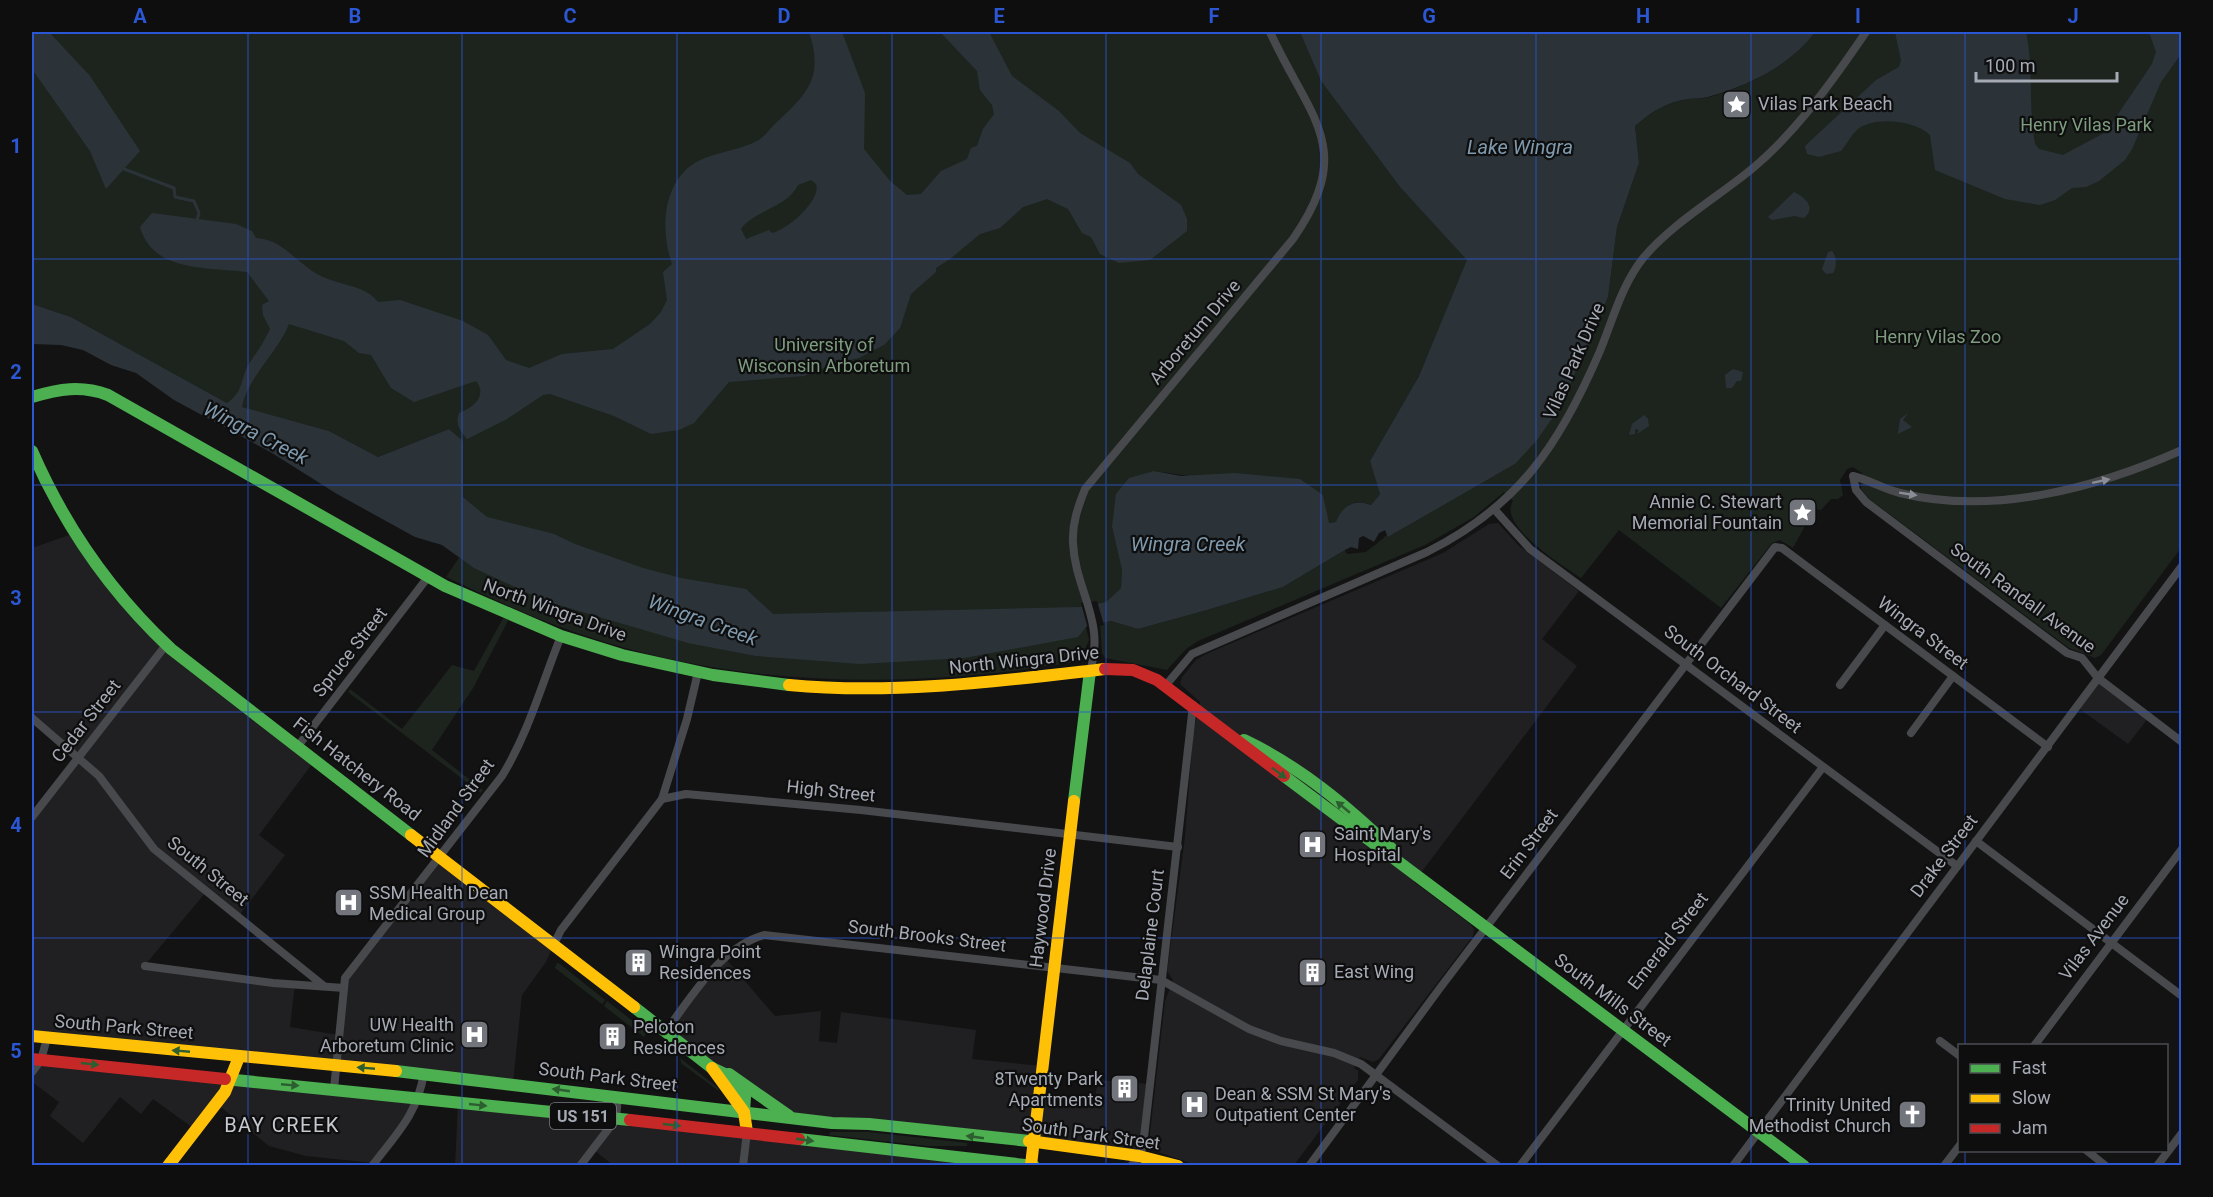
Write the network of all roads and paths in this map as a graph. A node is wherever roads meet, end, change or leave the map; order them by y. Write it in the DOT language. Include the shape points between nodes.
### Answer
graph roads {
  1 [pos="1270,32"];
  2 [pos="1866,32"];
  3 [pos="32,397"];
  4 [pos="2181,450"];
  5 [pos="32,451"];
  6 [pos="1495,510"];
  7 [pos="1779,547"];
  8 [pos="2181,566"];
  9 [pos="429,577"];
  10 [pos="1885,625"];
  11 [pos="561,636"];
  12 [pos="166,645"];
  13 [pos="1095,657"];
  14 [pos="1686,665"];
  15 [pos="1118,670"];
  16 [pos="1090,671"];
  17 [pos="698,672"];
  18 [pos="1953,676"];
  19 [pos="2098,678"];
  20 [pos="1166,686"];
  21 [pos="1840,686"];
  22 [pos="1193,705"];
  23 [pos="32,718"];
  24 [pos="1911,733"];
  25 [pos="2181,742"];
  26 [pos="298,746"];
  27 [pos="2048,747"];
  28 [pos="78,758"];
  29 [pos="1823,767"];
  30 [pos="662,799"];
  31 [pos="32,817"];
  32 [pos="1070,834"];
  33 [pos="1976,841"];
  34 [pos="1178,847"];
  35 [pos="2181,849"];
  36 [pos="441,856"];
  37 [pos="1957,866"];
  38 [pos="1487,926"];
  39 [pos="2110,943"];
  40 [pos="554,944"];
  41 [pos="145,966"];
  42 [pos="1054,967"];
  43 [pos="1161,980"];
  44 [pos="324,986"];
  45 [pos="344,988"];
  46 [pos="2181,996"];
  47 [pos="1621,1029"];
  48 [pos="665,1032"];
  49 [pos="32,1036"];
  50 [pos="47,1038"];
  51 [pos="1940,1041"];
  52 [pos="2035,1044"];
  53 [pos="1958,1055"];
  54 [pos="239,1057"];
  55 [pos="36,1059"];
  56 [pos="336,1066"];
  57 [pos="712,1068"];
  58 [pos="32,1072"];
  59 [pos="424,1074"];
  60 [pos="729,1074"];
  61 [pos="1377,1075"];
  62 [pos="232,1080"];
  63 [pos="334,1089"];
  64 [pos="618,1097"];
  65 [pos="420,1099"];
  66 [pos="744,1112"];
  67 [pos="794,1118"];
  68 [pos="616,1119"];
  69 [pos="1758,1131"];
  70 [pos="747,1132"];
  71 [pos="2181,1133"];
  72 [pos="1034,1142"];
  73 [pos="1958,1146"];
  74 [pos="2168,1151"];
  75 [pos="2088,1152"];
  76 [pos="2167,1152"];
  77 [pos="1135,1161"];
  78 [pos="1033,1165"];
  79 [pos="168,1166"];
  80 [pos="372,1166"];
  81 [pos="580,1166"];
  82 [pos="743,1166"];
  83 [pos="1178,1166"];
  84 [pos="1309,1166"];
  85 [pos="1498,1166"];
  86 [pos="1520,1166"];
  87 [pos="1733,1166"];
  88 [pos="1804,1166"];
  89 [pos="1944,1166"];
  90 [pos="2106,1166"];
  91 [pos="2157,1166"];
  1 -- 13 [label="street, Arboretum Drive" via="1318,125 1326,152 1323,181 1311,213 1293,239 1085,489 1074,519 1073,544 1095,628"];
  2 -- 6 [label="street, Vilas Park Drive" via="1773,150 1646,255 1628,282 1563,428 1538,463"];
  3 -- 9 [label="main road, North Wingra Drive" via="87,387 108,395"];
  19 -- 4 [label="street, South Randall Avenue, one-way" via="2082,658 2067,653 1866,502 1856,490 1853,476 1900,493 1949,500 1990,500 2113,479"];
  5 -- 12 [label="main road, Fish Hatchery Road" via="63,513 102,573 144,625"];
  6 -- 14 [label="street, South Orchard Street" via="1530,549"];
  6 -- 20 [label="street, Vilas Park Drive" via="1457,537 1427,552 1192,654"];
  7 -- 10 [label="street, Wingra Street"];
  7 -- 14 [label="street, Erin Street"];
  8 -- 19 [label="street, Drake Street"];
  9 -- 11 [label="main road, North Wingra Drive"];
  9 -- 26 [label="street, Spruce Street"];
  10 -- 18 [label="street, Wingra Street"];
  10 -- 21 [label="street"];
  11 -- 17 [label="main road, North Wingra Drive"];
  11 -- 36 [label="street, Midland Street" via="514,756"];
  12 -- 26 [label="main road, Fish Hatchery Road"];
  12 -- 28 [label="street, Cedar Street"];
  13 -- 16 [label="street, Haywood Drive"];
  14 -- 29 [label="street, South Orchard Street"];
  14 -- 38 [label="street, Erin Street"];
  15 -- 16 [label="main road, North Wingra Drive"];
  15 -- 20 [label="main road, South Mills Street" via="1133,670"];
  16 -- 17 [label="main road, North Wingra Drive" via="940,687 863,690 772,684"];
  16 -- 32 [label="main road, Haywood Drive"];
  17 -- 30 [label="street"];
  18 -- 24 [label="street"];
  18 -- 27 [label="street, Wingra Street"];
  19 -- 25 [label="street, South Randall Avenue"];
  19 -- 27 [label="street, Drake Street"];
  20 -- 22 [label="main road, South Mills Street"];
  22 -- 34 [label="street, Delaplaine Court"];
  22 -- 38 [label="main road, South Mills Street" via="1234,736 1263,748 1305,776 1379,837 1401,861"];
  23 -- 28 [label="street, South Street"];
  26 -- 36 [label="main road, Fish Hatchery Road"];
  27 -- 33 [label="street, Drake Street"];
  28 -- 31 [label="street, Cedar Street"];
  28 -- 44 [label="street, South Street" via="99,776 154,849"];
  29 -- 37 [label="street, South Orchard Street"];
  29 -- 47 [label="street, Emerald Street"];
  30 -- 32 [label="street, High Street" via="705,794"];
  30 -- 40 [label="street"];
  32 -- 34 [label="street, High Street"];
  32 -- 42 [label="main road, Haywood Drive"];
  33 -- 37 [label="street, Drake Street"];
  33 -- 39 [label="street"];
  34 -- 43 [label="street, Delaplaine Court"];
  35 -- 39 [label="street, Vilas Avenue"];
  36 -- 40 [label="main road, Fish Hatchery Road"];
  36 -- 45 [label="street, Midland Street" via="345,978"];
  37 -- 69 [label="street, Drake Street"];
  38 -- 47 [label="main road, South Mills Street"];
  38 -- 61 [label="street, Erin Street"];
  39 -- 46 [label="street"];
  39 -- 52 [label="street, Vilas Avenue"];
  40 -- 48 [label="main road, Fish Hatchery Road"];
  41 -- 44 [label="street"];
  42 -- 43 [label="street, South Brooks Street"];
  42 -- 48 [label="street, South Brooks Street" via="764,935 736,947"];
  42 -- 72 [label="main road, Haywood Drive"];
  43 -- 61 [label="street, South Brooks Street" via="1242,1026 1281,1041 1334,1053"];
  43 -- 77 [label="street, Delaplaine Court" via="1143,1146"];
  44 -- 45 [label="street"];
  45 -- 56 [label="street, Midland Street"];
  47 -- 69 [label="main road, South Mills Street"];
  47 -- 86 [label="street, Emerald Street"];
  48 -- 57 [label="main road, Fish Hatchery Road"];
  49 -- 50 [label="main road, South Park Street / US 151"];
  54 -- 50 [label="main road, South Park Street / US 151, one-way"];
  50 -- 55 [label="street"];
  51 -- 53 [label="street"];
  54 -- 56 [label="main road, South Park Street / US 151"];
  54 -- 62 [label="main road"];
  55 -- 58 [label="street"];
  55 -- 62 [label="main road, US 151, one-way"];
  59 -- 56 [label="main road, South Park Street / US 151, one-way"];
  56 -- 63 [label="street, Midland Street"];
  57 -- 60 [label="main road, Fish Hatchery Road"];
  57 -- 66 [label="main road, Fish Hatchery Road"];
  64 -- 59 [label="main road, South Park Street / US 151, one-way"];
  59 -- 65 [label="street"];
  60 -- 66 [label="main road, Fish Hatchery Road" via="748,1101"];
  60 -- 67 [label="main road"];
  61 -- 84 [label="street, Erin Street"];
  61 -- 85 [label="street, South Brooks Street"];
  62 -- 63 [label="main road, US 151, one-way"];
  62 -- 79 [label="main road"];
  63 -- 65 [label="main road, US 151"];
  64 -- 66 [label="main road, South Park Street / US 151"];
  64 -- 68 [label="street"];
  65 -- 68 [label="main road, US 151, one-way"];
  65 -- 80 [label="street"];
  66 -- 67 [label="main road, South Park Street / US 151"];
  66 -- 70 [label="main road, Fish Hatchery Road"];
  72 -- 67 [label="main road, South Park Street / US 151, one-way"];
  68 -- 70 [label="main road, US 151, one-way"];
  68 -- 81 [label="street"];
  69 -- 87 [label="street, Drake Street"];
  69 -- 88 [label="main road, South Mills Street"];
  70 -- 78 [label="main road, US 151, one-way" via="883,1151"];
  70 -- 82 [label="street"];
  71 -- 74 [label="street"];
  72 -- 77 [label="main road, South Park Street / US 151"];
  72 -- 78 [label="main road, Haywood Drive"];
  73 -- 89 [label="street"];
  75 -- 90 [label="street"];
  76 -- 91 [label="street"];
  77 -- 83 [label="main road, South Park Street / US 151"];
}
